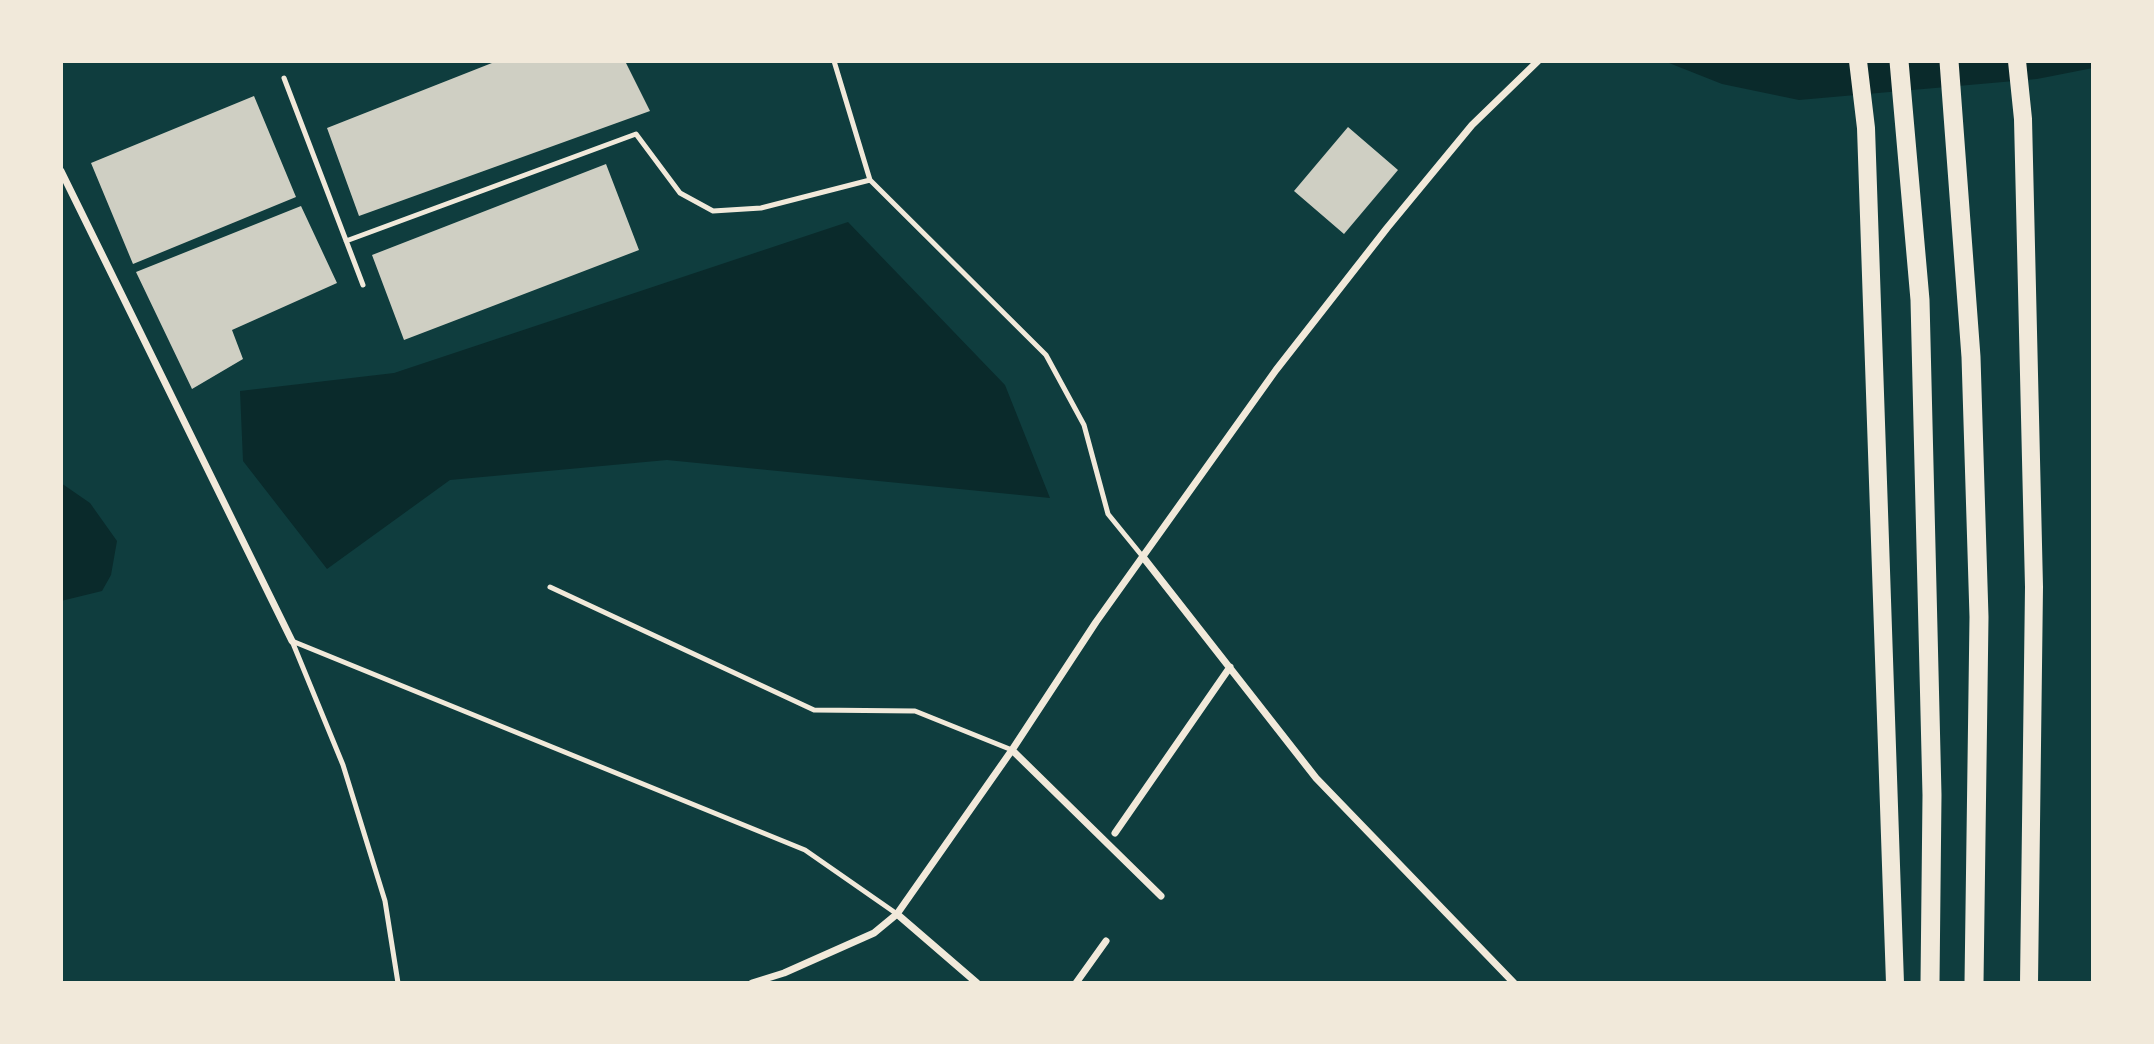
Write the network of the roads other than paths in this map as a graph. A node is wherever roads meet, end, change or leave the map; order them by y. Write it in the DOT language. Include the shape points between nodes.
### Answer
graph roads {
  1 [pos="834,61"];
  2 [pos="1538,61"];
  3 [pos="1858,61"];
  4 [pos="1899,61"];
  5 [pos="1949,61"];
  6 [pos="2017,61"];
  7 [pos="284,78"];
  8 [pos="61,171"];
  9 [pos="870,180"];
  10 [pos="346,241"];
  11 [pos="363,285"];
  12 [pos="1143,557"];
  13 [pos="550,587"];
  14 [pos="292,640"];
  15 [pos="1230,667"];
  16 [pos="1012,750"];
  17 [pos="1115,833"];
  18 [pos="1161,896"];
  19 [pos="897,914"];
  20 [pos="1106,941"];
  21 [pos="398,983"];
  22 [pos="752,983"];
  23 [pos="977,983"];
  24 [pos="1076,983"];
  25 [pos="1514,983"];
  26 [pos="1895,983"];
  27 [pos="1930,983"];
  28 [pos="1974,983"];
  29 [pos="2029,983"];
  1 -- 9 [label="lane"];
  2 -- 12 [label="street" via="1472,125 1387,228 1276,370"];
  3 -- 26 [label="main road" via="1866,128"];
  4 -- 27 [label="highway" via="1920,300 1932,795"];
  5 -- 28 [label="highway" via="1971,357 1979,603"];
  6 -- 29 [label="main road" via="2023,119 2034,587"];
  7 -- 10 [label="lane"];
  8 -- 14 [label="street"];
  9 -- 10 [label="lane" via="761,208 713,211 680,193 636,134"];
  9 -- 12 [label="lane" via="1046,355 1084,425 1108,514"];
  10 -- 11 [label="lane"];
  12 -- 15 [label="street"];
  12 -- 16 [label="street"];
  13 -- 16 [label="lane" via="814,710 915,711"];
  14 -- 19 [label="lane" via="805,850"];
  14 -- 21 [label="lane" via="343,765 381,888"];
  15 -- 17 [label="street"];
  15 -- 25 [label="street" via="1316,778"];
  16 -- 18 [label="street"];
  16 -- 19 [label="street"];
  19 -- 22 [label="street" via="874,933"];
  19 -- 23 [label="street"];
  20 -- 24 [label="street"];
}
